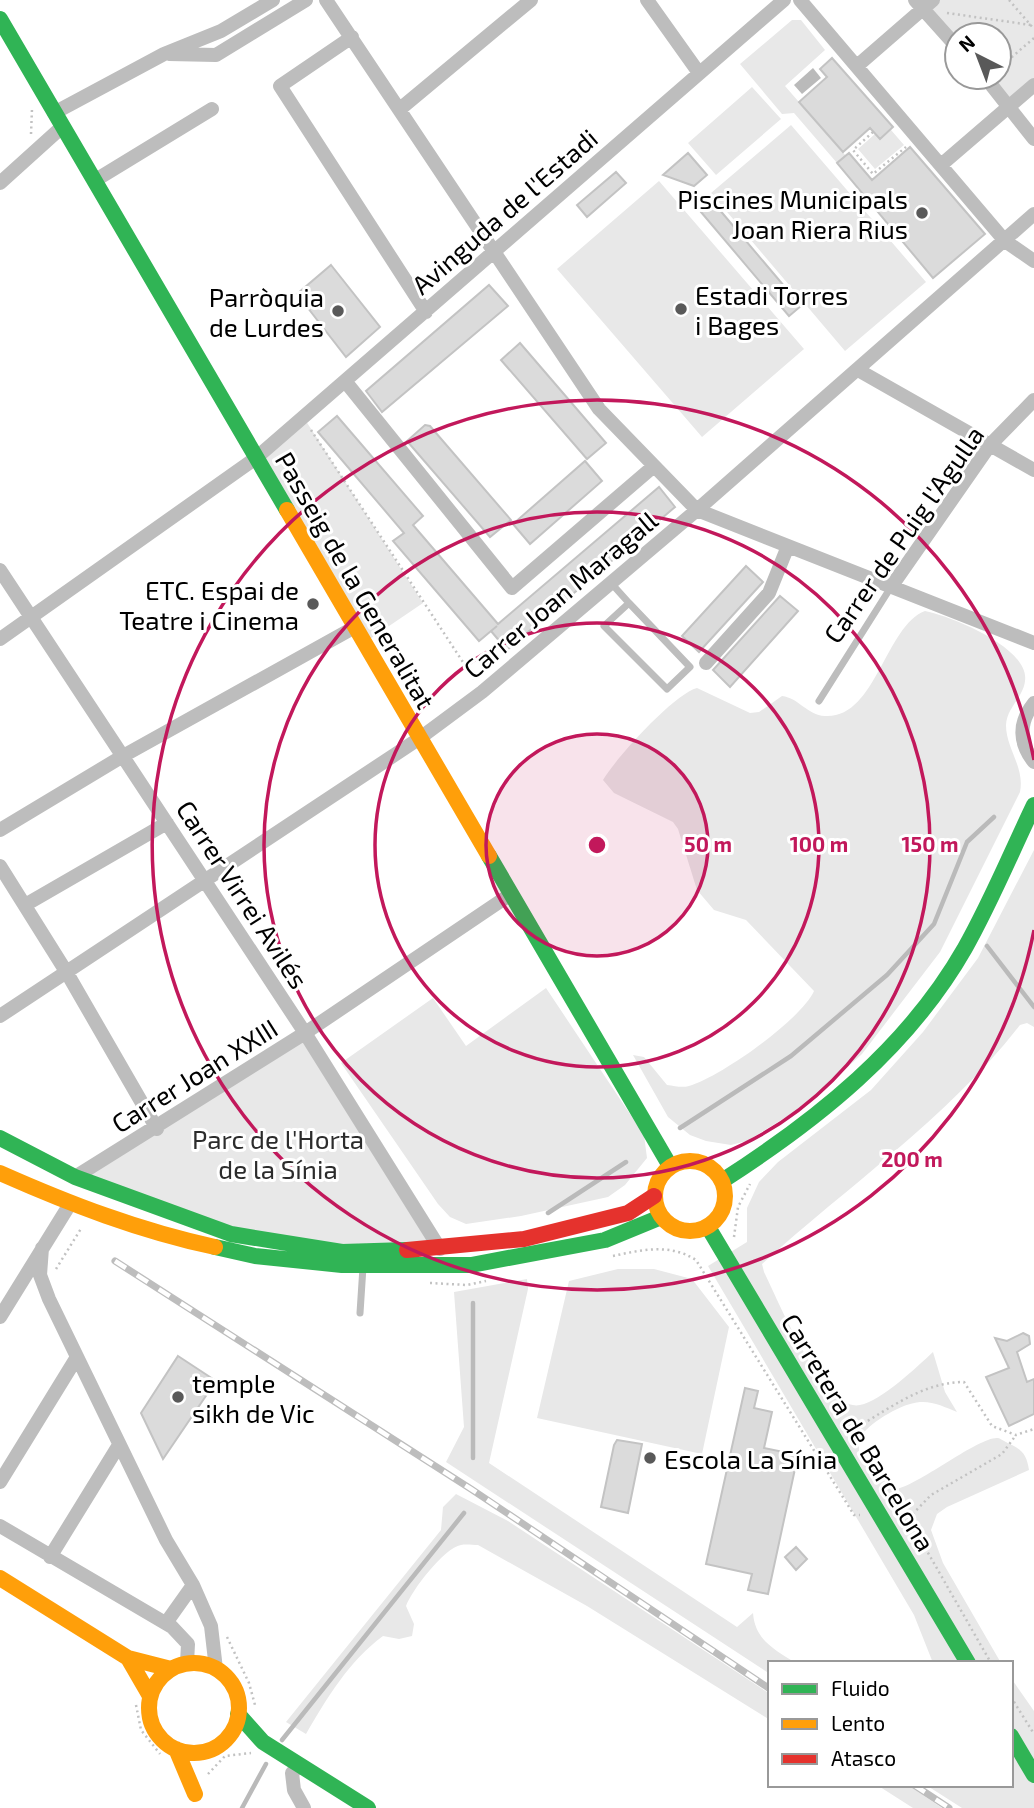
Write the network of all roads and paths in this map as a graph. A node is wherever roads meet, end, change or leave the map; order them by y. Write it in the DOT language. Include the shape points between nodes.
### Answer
graph roads {
  1 [pos="273,0"];
  2 [pos="306,0"];
  3 [pos="327,0"];
  4 [pos="531,0"];
  5 [pos="647,0"];
  6 [pos="784,0"];
  7 [pos="800,0"];
  8 [pos="1009,0"];
  9 [pos="924,3"];
  10 [pos="0,19"];
  11 [pos="1032,27"];
  12 [pos="943,28"];
  13 [pos="352,37"];
  14 [pos="1034,38"];
  15 [pos="164,54"];
  16 [pos="1013,56"];
  17 [pos="857,66"];
  18 [pos="699,73"];
  19 [pos="1034,85"];
  20 [pos="997,91"];
  21 [pos="400,108"];
  22 [pos="1007,108"];
  23 [pos="212,109"];
  24 [pos="58,120"];
  25 [pos="873,132"];
  26 [pos="900,138"];
  27 [pos="1034,139"];
  28 [pos="941,165"];
  29 [pos="94,181"];
  30 [pos="0,183"];
  31 [pos="1034,215"];
  32 [pos="1005,241"];
  33 [pos="495,252"];
  34 [pos="1034,261"];
  35 [pos="426,312"];
  36 [pos="858,370"];
  37 [pos="345,382"];
  38 [pos="1034,400"];
  39 [pos="304,418"];
  40 [pos="990,445"];
  41 [pos="256,457"];
  42 [pos="654,466"];
  43 [pos="1034,470"];
  44 [pos="697,510"];
  45 [pos="788,546"];
  46 [pos="0,569"];
  47 [pos="611,583"];
  48 [pos="891,587"];
  49 [pos="629,603"];
  50 [pos="31,617"];
  51 [pos="355,627"];
  52 [pos="0,639"];
  53 [pos="1034,643"];
  54 [pos="706,663"];
  55 [pos="482,692"];
  56 [pos="819,701"];
  57 [pos="1034,703"];
  58 [pos="420,738"];
  59 [pos="123,756"];
  60 [pos="1034,762"];
  61 [pos="1034,805"];
  62 [pos="167,822"];
  63 [pos="0,830"];
  64 [pos="0,866"];
  65 [pos="205,881"];
  66 [pos="511,894"];
  67 [pos="25,905"];
  68 [pos="67,973"];
  69 [pos="0,1016"];
  70 [pos="305,1033"];
  71 [pos="157,1129"];
  72 [pos="0,1138"];
  73 [pos="670,1166"];
  74 [pos="0,1173"];
  75 [pos="75,1177"];
  76 [pos="722,1181"];
  77 [pos="654,1196"];
  78 [pos="70,1204"];
  79 [pos="661,1217"];
  80 [pos="83,1224"];
  81 [pos="708,1227"];
  82 [pos="42,1248"];
  83 [pos="440,1249"];
  84 [pos="696,1260"];
  85 [pos="363,1266"];
  86 [pos="56,1276"];
  87 [pos="360,1313"];
  88 [pos="0,1317"];
  89 [pos="77,1357"];
  90 [pos="1034,1429"];
  91 [pos="1016,1435"];
  92 [pos="835,1440"];
  93 [pos="119,1445"];
  94 [pos="0,1482"];
  95 [pos="884,1521"];
  96 [pos="905,1522"];
  97 [pos="0,1526"];
  98 [pos="50,1557"];
  99 [pos="0,1578"];
  100 [pos="193,1585"];
  101 [pos="166,1623"];
  102 [pos="223,1628"];
  103 [pos="128,1658"];
  104 [pos="967,1661"];
  105 [pos="990,1661"];
  106 [pos="179,1666"];
  107 [pos="216,1669"];
  108 [pos="143,1695"];
  109 [pos="1013,1701"];
  110 [pos="255,1707"];
  111 [pos="238,1714"];
  112 [pos="1034,1734"];
  113 [pos="1013,1739"];
  114 [pos="263,1742"];
  115 [pos="220,1744"];
  116 [pos="205,1751"];
  117 [pos="249,1753"];
  118 [pos="170,1754"];
  119 [pos="299,1766"];
  120 [pos="208,1774"];
  121 [pos="1034,1775"];
  122 [pos="196,1801"];
  123 [pos="304,1808"];
  124 [pos="368,1808"];
  1 -- 15 [label="street" via="221,31"];
  2 -- 15 [label="street" via="216,55"];
  3 -- 13 [label="street"];
  4 -- 21 [label="street"];
  5 -- 18 [label="street"];
  6 -- 18 [label="street, Avinguda de l'Estadi"];
  7 -- 17 [label="street"];
  8 -- 11 [label="path"];
  9 -- 11 [label="path"];
  9 -- 12 [label="street"];
  9 -- 17 [label="street"];
  10 -- 24 [label="street, Passeig de la Generalitat"];
  13 -- 21 [label="street"];
  13 -- 35 [label="street" via="280,86"];
  14 -- 16 [label="path"];
  15 -- 24 [label="street"];
  17 -- 28 [label="street"];
  18 -- 33 [label="street, Avinguda de l'Estadi"];
  19 -- 22 [label="street"];
  20 -- 22 [label="street"];
  21 -- 33 [label="street"];
  22 -- 27 [label="street"];
  22 -- 28 [label="street"];
  23 -- 29 [label="street"];
  24 -- 29 [label="street, Passeig de la Generalitat"];
  24 -- 30 [label="street"];
  25 -- 26 [label="path" via="853,150 873,174 906,146"];
  28 -- 32 [label="street"];
  29 -- 41 [label="street, Passeig de la Generalitat"];
  31 -- 32 [label="street, Carrer Joan Maragall"];
  32 -- 34 [label="street"];
  32 -- 36 [label="street, Carrer Joan Maragall"];
  33 -- 35 [label="street, Avinguda de l'Estadi"];
  33 -- 42 [label="street" via="599,409"];
  35 -- 37 [label="street, Avinguda de l'Estadi"];
  36 -- 40 [label="street"];
  36 -- 44 [label="street, Carrer Joan Maragall"];
  37 -- 39 [label="street, Avinguda de l'Estadi"];
  37 -- 42 [label="street" via="512,589"];
  38 -- 40 [label="street, Carrer de Puig l'Agulla"];
  39 -- 41 [label="street, Avinguda de l'Estadi"];
  39 -- 55 [label="path"];
  40 -- 43 [label="street"];
  40 -- 48 [label="street, Carrer de Puig l'Agulla"];
  41 -- 50 [label="street, Avinguda de l'Estadi"];
  41 -- 51 [label="street, Passeig de la Generalitat"];
  42 -- 44 [label="street"];
  44 -- 45 [label="street"];
  44 -- 47 [label="street, Carrer Joan Maragall"];
  45 -- 48 [label="street"];
  45 -- 54 [label="street" via="769,593"];
  46 -- 50 [label="street, Carrer Virrei Avilés"];
  47 -- 49 [label="lane"];
  47 -- 55 [label="street, Carrer Joan Maragall"];
  48 -- 53 [label="street"];
  48 -- 56 [label="lane, Carrer de Puig l'Agulla"];
  49 -- 49 [label="lane" via="604,626 667,689 690,667"];
  50 -- 52 [label="street, Avinguda de l'Estadi"];
  50 -- 59 [label="street, Carrer Virrei Avilés"];
  51 -- 58 [label="street, Passeig de la Generalitat"];
  51 -- 59 [label="street"];
  55 -- 58 [label="street, Carrer Joan Maragall"];
  57 -- 60 [label="street" via="1022,725 1022,739"];
  58 -- 65 [label="street, Carrer Joan Maragall"];
  58 -- 66 [label="street, Passeig de la Generalitat"];
  59 -- 62 [label="street, Carrer Virrei Avilés"];
  59 -- 63 [label="street"];
  61 -- 76 [label="street" via="963,950 896,1042 804,1125"];
  62 -- 65 [label="street, Carrer Virrei Avilés"];
  62 -- 67 [label="street"];
  64 -- 67 [label="street"];
  65 -- 68 [label="street, Carrer Joan Maragall"];
  65 -- 70 [label="street, Carrer Virrei Avilés"];
  66 -- 70 [label="street, Carrer Joan XXIII"];
  66 -- 73 [label="street, Passeig de la Generalitat"];
  67 -- 68 [label="street"];
  68 -- 69 [label="street, Carrer Joan Maragall"];
  68 -- 71 [label="street"];
  70 -- 71 [label="street, Carrer Joan XXIII"];
  70 -- 83 [label="street, Carrer Virrei Avilés"];
  71 -- 75 [label="street, Carrer Joan XXIII"];
  72 -- 75 [label="street"];
  73 -- 76 [label="street" via="694,1160 706,1164"];
  73 -- 77 [label="street"];
  74 -- 78 [label="street"];
  75 -- 83 [label="street" via="231,1234 342,1252"];
  76 -- 81 [label="street" via="725,1202"];
  77 -- 79 [label="street"];
  77 -- 83 [label="street" via="628,1213 524,1239"];
  78 -- 82 [label="street"];
  78 -- 85 [label="street" via="172,1238 243,1254"];
  79 -- 81 [label="street" via="678,1230"];
  79 -- 85 [label="street" via="605,1240 471,1265"];
  80 -- 86 [label="path" via="56,1268"];
  81 -- 92 [label="street, Carretera de Barcelona"];
  82 -- 88 [label="street"];
  82 -- 89 [label="street" via="40,1275"];
  84 -- 95 [label="path" via="854,1515"];
  85 -- 87 [label="lane"];
  89 -- 93 [label="street"];
  89 -- 94 [label="street"];
  90 -- 91 [label="path"];
  91 -- 92 [label="path" via="992,1426 964,1382 942,1382"];
  91 -- 96 [label="path" via="1002,1454 931,1495"];
  92 -- 95 [label="street, Carretera de Barcelona"];
  93 -- 98 [label="street"];
  93 -- 100 [label="street"];
  95 -- 96 [label="path"];
  95 -- 104 [label="street, Carretera de Barcelona"];
  96 -- 105 [label="path" via="919,1537"];
  97 -- 98 [label="street"];
  98 -- 101 [label="street"];
  99 -- 103 [label="street"];
  100 -- 101 [label="street"];
  100 -- 107 [label="street" via="211,1626"];
  101 -- 106 [label="street" via="188,1644"];
  102 -- 110 [label="path"];
  103 -- 106 [label="street"];
  103 -- 108 [label="street"];
  106 -- 107 [label="street" via="202,1663"];
  106 -- 108 [label="street"];
  107 -- 111 [label="street" via="233,1685"];
  108 -- 118 [label="street" via="155,1731"];
  108 -- 118 [label="path" via="141,1730 150,1745"];
  109 -- 112 [label="path"];
  111 -- 114 [label="street"];
  111 -- 115 [label="street" via="232,1731"];
  113 -- 121 [label="street"];
  114 -- 115 [label="street"];
  114 -- 119 [label="street"];
  115 -- 116 [label="street"];
  116 -- 118 [label="street"];
  116 -- 122 [label="street"];
  117 -- 120 [label="path" via="225,1756"];
  118 -- 122 [label="street"];
  119 -- 123 [label="street" via="292,1773 294,1790"];
  119 -- 124 [label="street"];
}
